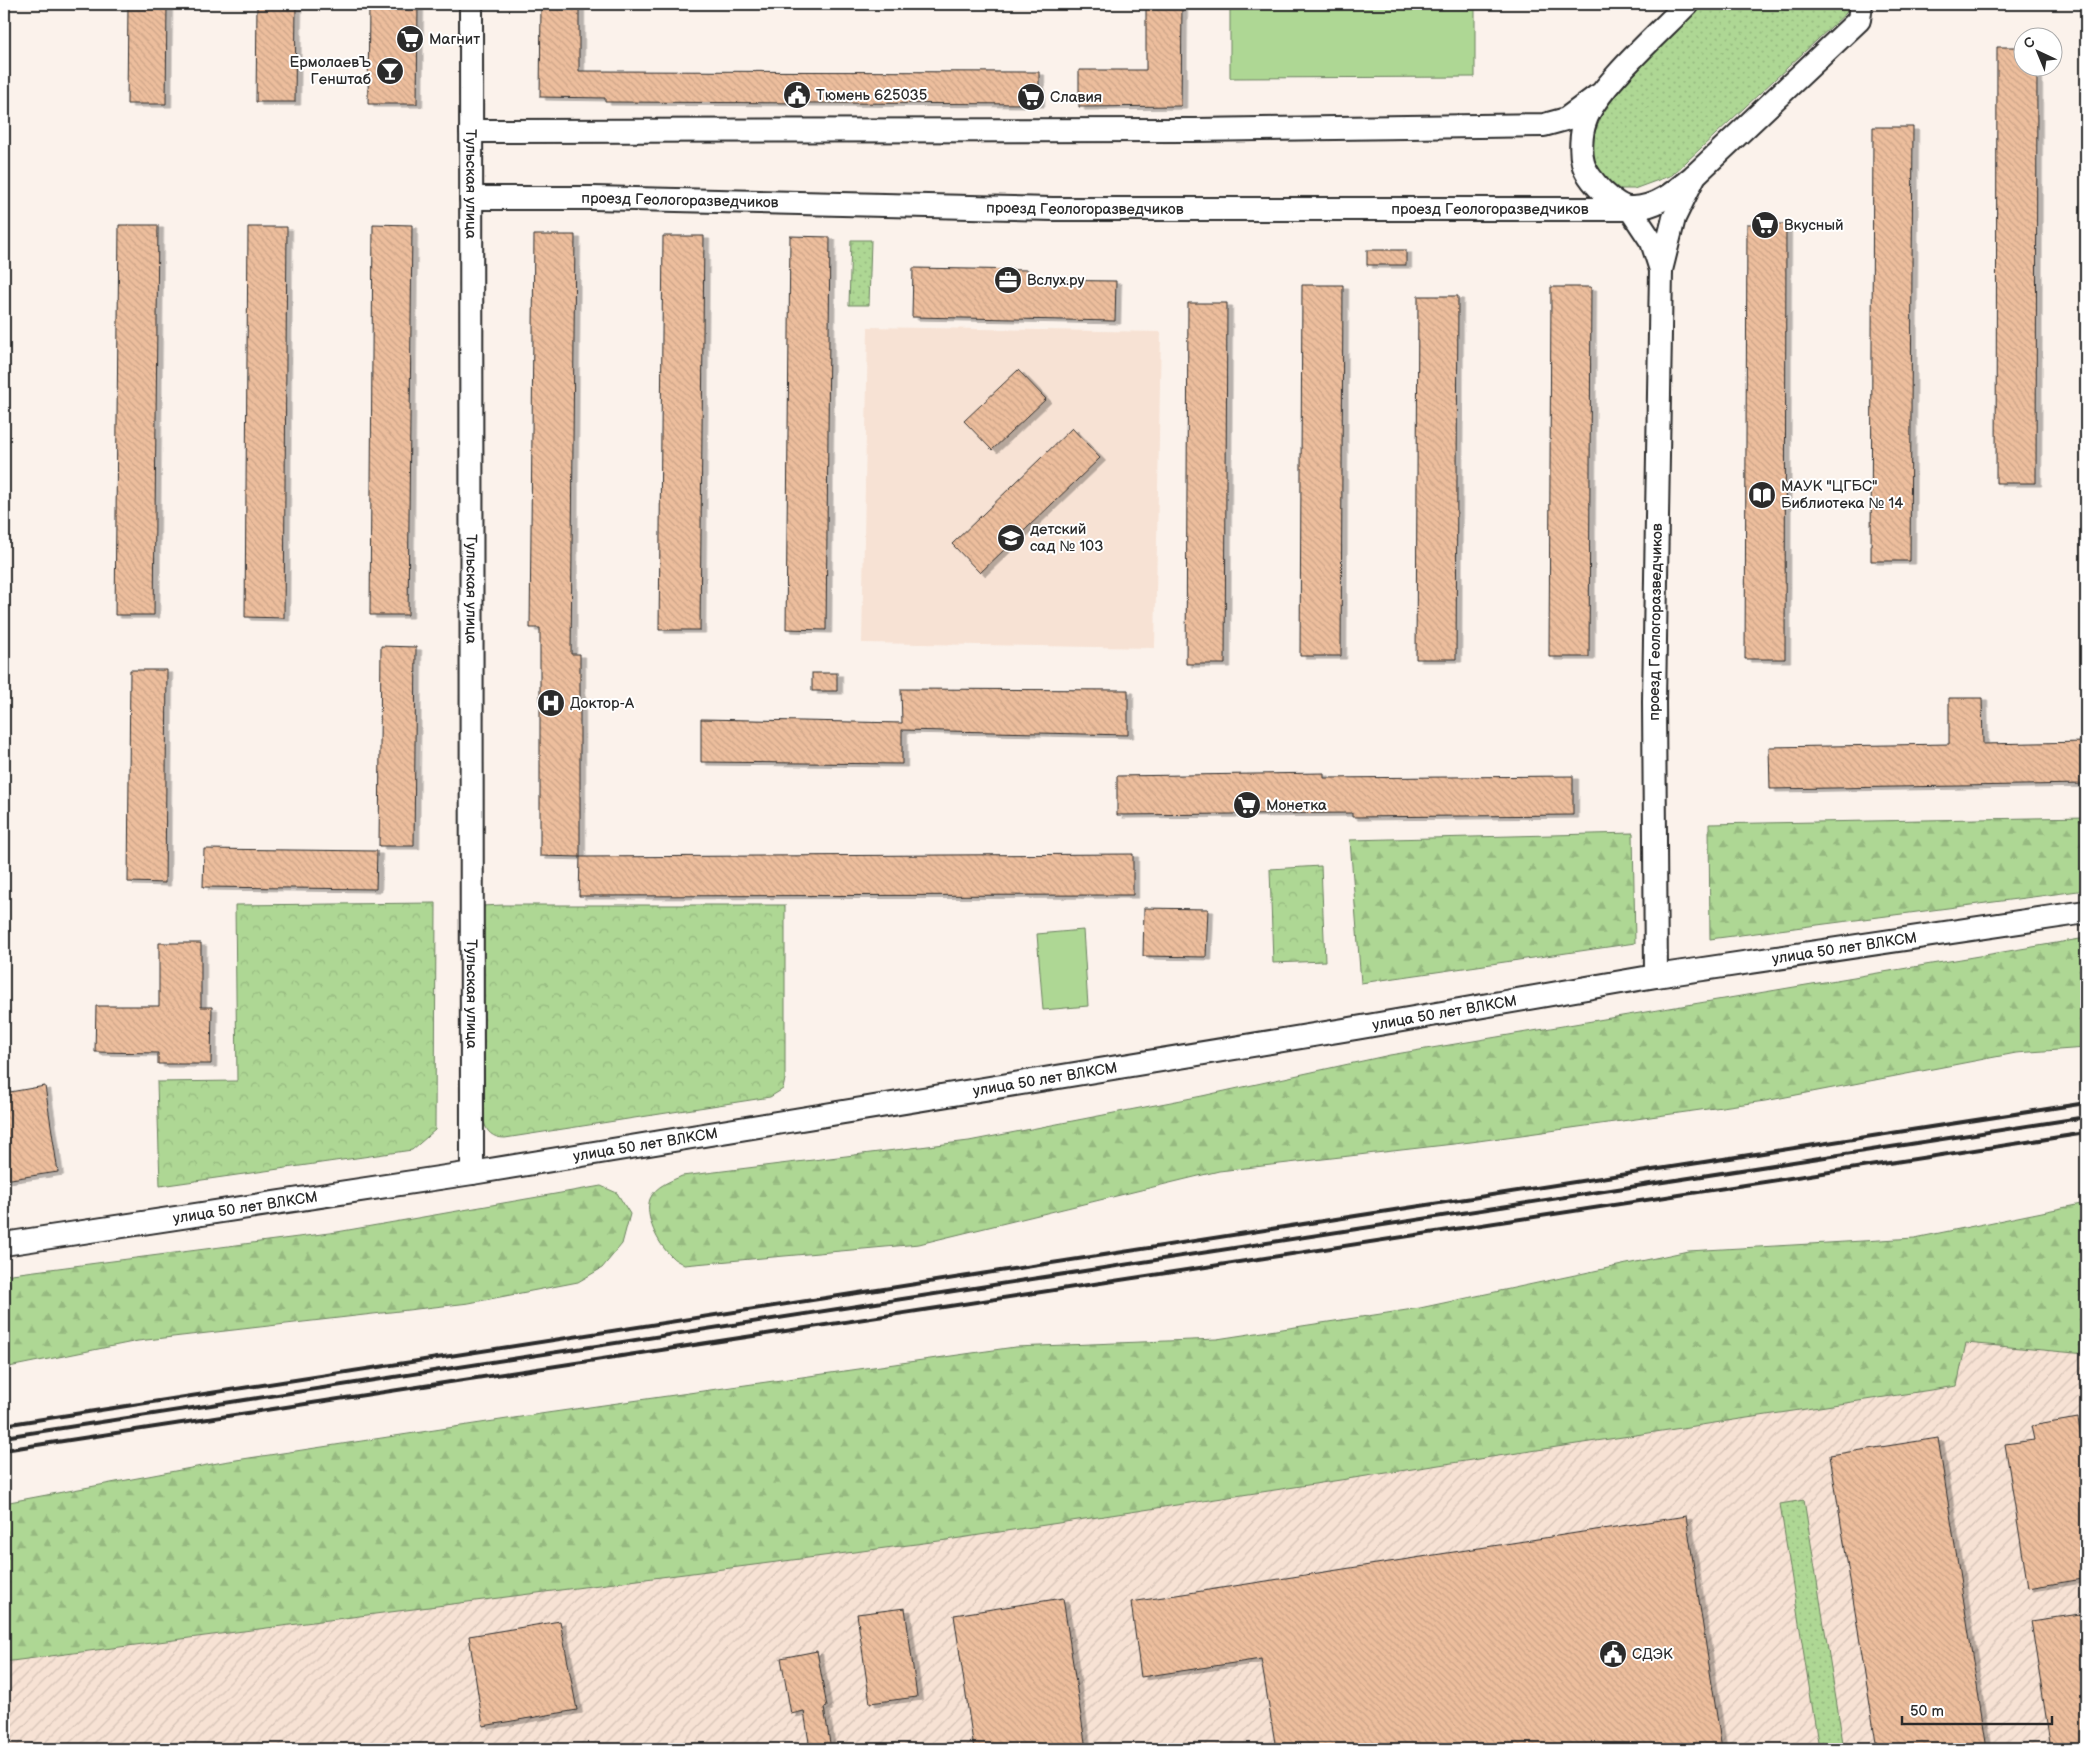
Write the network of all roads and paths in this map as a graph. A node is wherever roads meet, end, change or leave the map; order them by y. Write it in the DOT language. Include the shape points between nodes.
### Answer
graph roads {
  1 [pos="471,4"];
  2 [pos="1687,4"];
  3 [pos="1879,4"];
  4 [pos="1860,12"];
  5 [pos="1598,96"];
  6 [pos="471,131"];
  7 [pos="1695,175"];
  8 [pos="470,198"];
  9 [pos="1630,209"];
  10 [pos="1661,270"];
  11 [pos="2086,912"];
  12 [pos="1656,976"];
  13 [pos="472,1173"];
  14 [pos="4,1244"];
  1 -- 6 [label="street, Тульская улица"];
  2 -- 5 [label="street"];
  3 -- 4 [label="street"];
  4 -- 7 [label="street"];
  5 -- 6 [label="street" via="1566,119 1544,125 1186,130"];
  5 -- 9 [label="street" via="1584,122 1583,164 1595,184 1611,200"];
  6 -- 8 [label="street, Тульская улица"];
  7 -- 9 [label="street" via="1672,194 1653,204"];
  7 -- 10 [label="street, проезд Геологоразведчиков" via="1674,218"];
  8 -- 9 [label="street, проезд Геологоразведчиков" via="1053,209"];
  8 -- 13 [label="street, Тульская улица"];
  9 -- 10 [label="street, проезд Геологоразведчиков" via="1652,242"];
  10 -- 12 [label="street, проезд Геологоразведчиков" via="1654,702"];
  11 -- 12 [label="street, улица 50 лет ВЛКСМ"];
  12 -- 13 [label="street, улица 50 лет ВЛКСМ"];
  13 -- 14 [label="street, улица 50 лет ВЛКСМ"];
}
